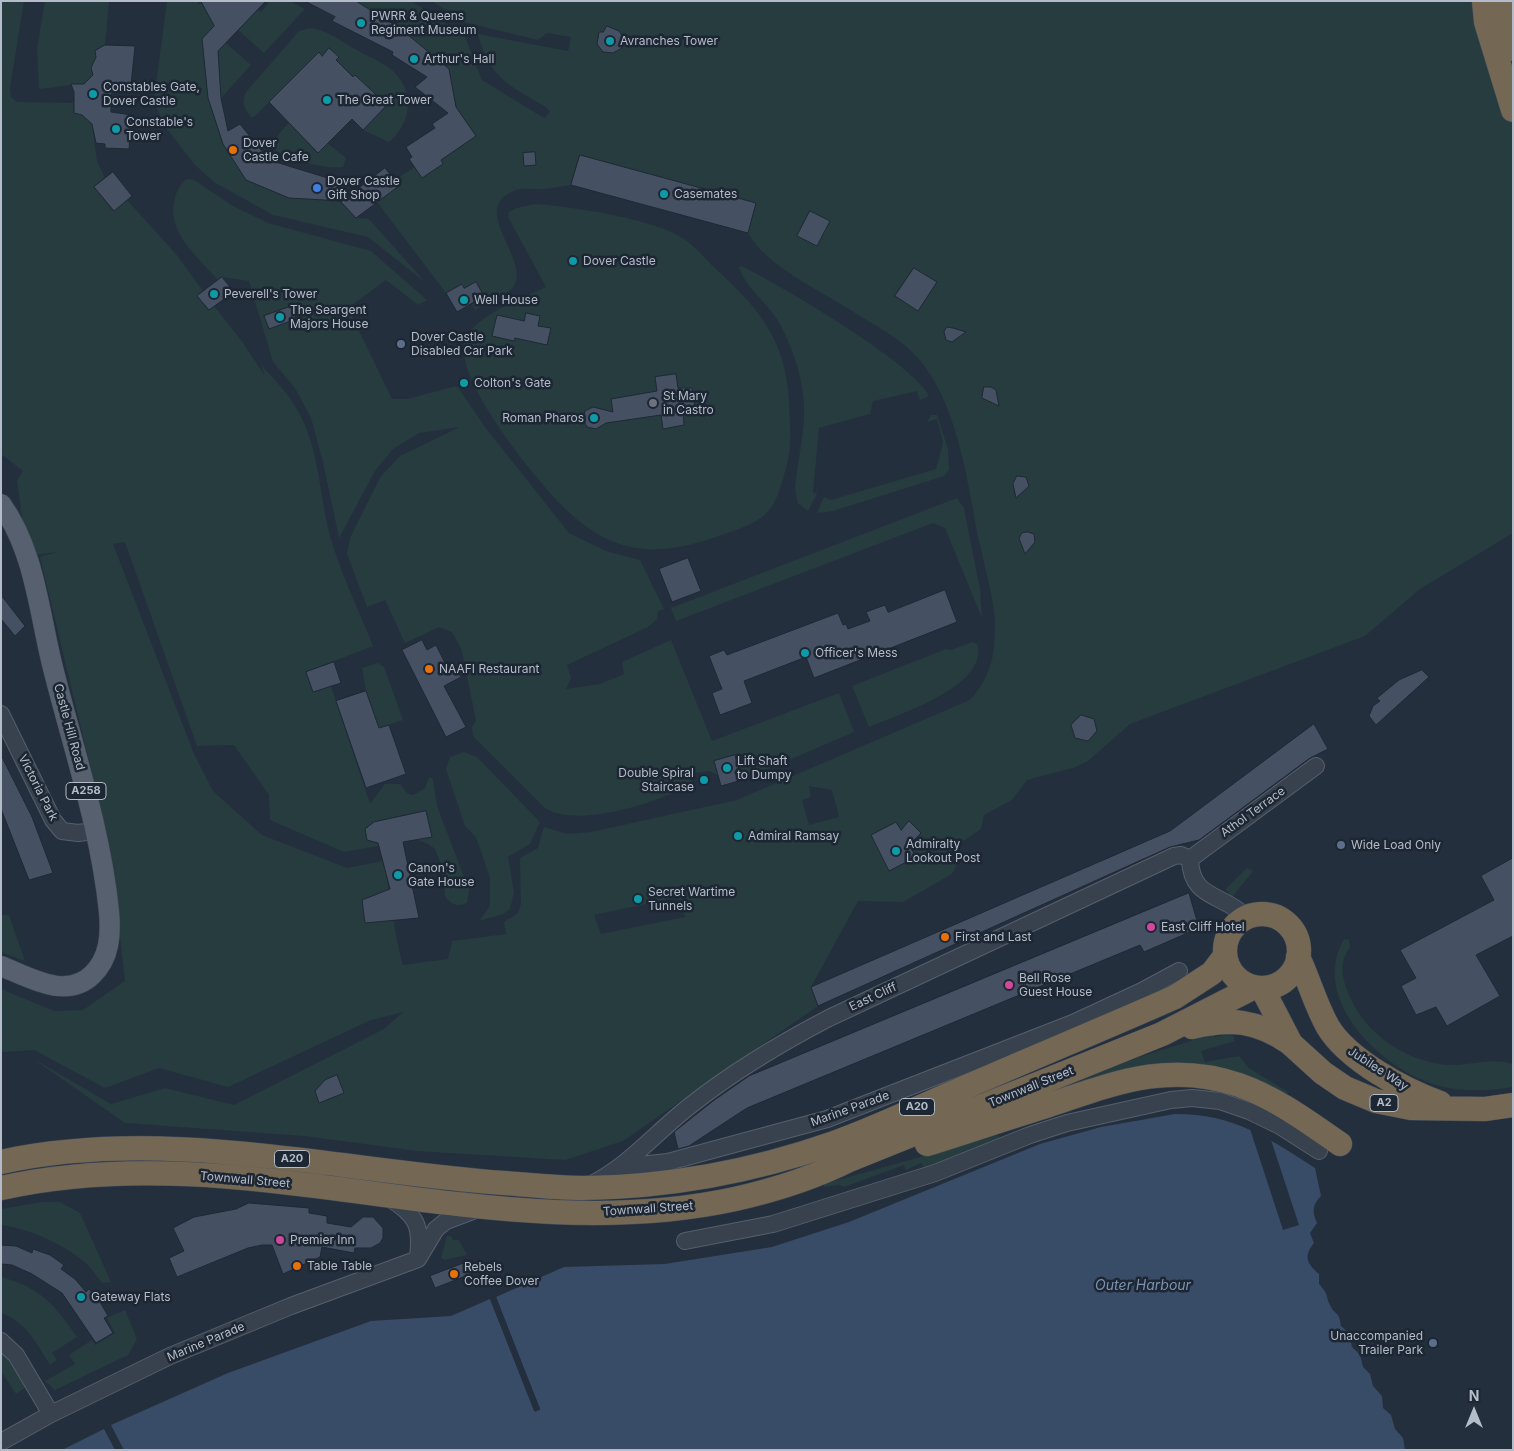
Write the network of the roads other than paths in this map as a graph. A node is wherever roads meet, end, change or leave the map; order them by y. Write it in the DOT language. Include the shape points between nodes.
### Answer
graph roads {
  1 [pos="1484,1"];
  2 [pos="1501,1"];
  3 [pos="1513,49"];
  4 [pos="1513,110"];
  5 [pos="1,504"];
  6 [pos="1,714"];
  7 [pos="1316,766"];
  8 [pos="94,831"];
  9 [pos="1190,859"];
  10 [pos="1246,917"];
  11 [pos="1225,956"];
  12 [pos="1298,957"];
  13 [pos="1,966"];
  14 [pos="1179,971"];
  15 [pos="1258,988"];
  16 [pos="1146,999"];
  17 [pos="1077,1030"];
  18 [pos="1162,1034"];
  19 [pos="1292,1044"];
  20 [pos="1513,1105"];
  21 [pos="1451,1107"];
  22 [pos="1330,1148"];
  23 [pos="1,1162"];
  24 [pos="620,1168"];
  25 [pos="825,1173"];
  26 [pos="1,1188"];
  27 [pos="584,1188"];
  28 [pos="386,1196"];
  29 [pos="479,1208"];
  30 [pos="685,1241"];
  31 [pos="418,1260"];
  32 [pos="1,1341"];
  33 [pos="51,1414"];
  34 [pos="1,1442"];
  1 -- 4 [label="highway" via="1486,22"];
  2 -- 3 [label="highway"];
  5 -- 8 [label="main road, Castle Hill Road / A258" via="14,522 29,561"];
  6 -- 8 [label="street, Victoria Park" via="53,820 62,831"];
  7 -- 9 [label="street, Athol Terrace"];
  8 -- 13 [label="main road, Castle Hill Road / A258" via="109,913 108,950 102,964 92,976 76,986 64,987 52,986"];
  9 -- 10 [label="street" via="1193,881"];
  9 -- 24 [label="street, East Cliff" via="1174,856 778,1045 691,1104"];
  10 -- 11 [label="highway" via="1232,928"];
  10 -- 12 [label="highway" via="1266,914 1286,923 1297,941"];
  11 -- 15 [label="highway" via="1238,979"];
  11 -- 16 [label="highway, Townwall Street / A20" via="1212,973 1195,985"];
  12 -- 15 [label="highway" via="1286,978 1272,986"];
  12 -- 21 [label="highway, Jubilee Way / A2" via="1315,1002 1341,1045 1390,1080"];
  14 -- 16 [label="street"];
  15 -- 18 [label="highway, Townwall Street / A20"];
  15 -- 19 [label="highway, Jubilee Way / A2"];
  16 -- 17 [label="highway, Townwall Street / A20"];
  17 -- 24 [label="street, Marine Parade" via="827,1119 668,1162"];
  17 -- 27 [label="highway, Townwall Street / A20" via="834,1143 703,1177 660,1184"];
  18 -- 19 [label="highway" via="1215,1021 1245,1022 1269,1029"];
  18 -- 25 [label="highway, Townwall Street / A20" via="849,1160"];
  19 -- 21 [label="highway, Jubilee Way / A2" via="1323,1074 1376,1101 1411,1108"];
  20 -- 21 [label="highway, Jubilee Way / A2" via="1486,1109"];
  22 -- 25 [label="highway" via="1266,1096 1236,1084 1177,1074 1149,1075 1116,1082 850,1170"];
  22 -- 30 [label="street" via="1250,1111 1220,1101 1171,1100 1067,1123 935,1173 773,1224"];
  23 -- 27 [label="highway, Townwall Street / A20" via="63,1152 162,1150 267,1156 466,1180"];
  24 -- 27 [label="street, East Cliff"];
  25 -- 29 [label="highway, Townwall Street / A20" via="762,1193 631,1213"];
  26 -- 28 [label="highway, Townwall Street / A20" via="117,1173 273,1182"];
  28 -- 29 [label="highway, Townwall Street / A20"];
  28 -- 31 [label="street" via="407,1209 416,1221 420,1240"];
  29 -- 31 [label="street" via="446,1221 436,1229"];
  31 -- 33 [label="street, Marine Parade" via="292,1306 170,1356"];
  32 -- 33 [label="street" via="16,1355"];
  33 -- 34 [label="street, Marine Parade"];
}
